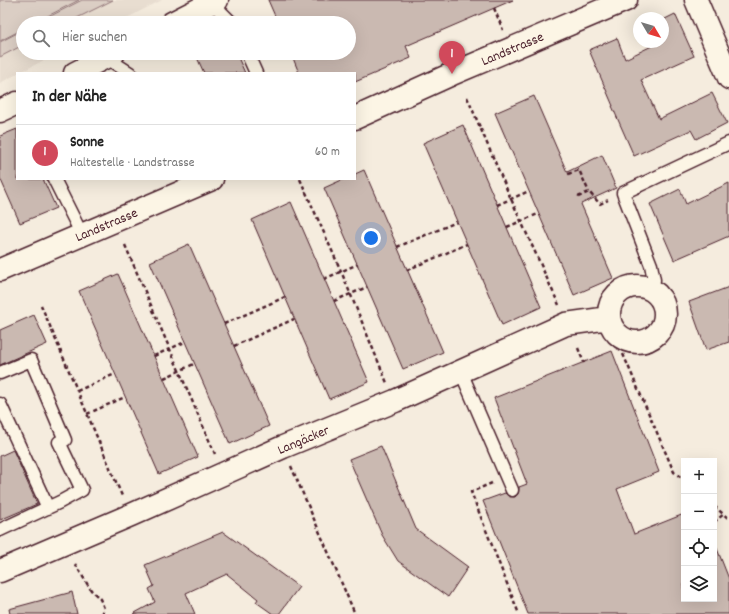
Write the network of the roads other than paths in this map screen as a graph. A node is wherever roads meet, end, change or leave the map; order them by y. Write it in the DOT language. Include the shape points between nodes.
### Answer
graph roads {
  1 [pos="626,0"];
  2 [pos="696,0"];
  3 [pos="215,1"];
  4 [pos="186,16"];
  5 [pos="227,16"];
  6 [pos="100,60"];
  7 [pos="116,60"];
  8 [pos="250,60"];
  9 [pos="77,72"];
  10 [pos="129,72"];
  11 [pos="256,72"];
  12 [pos="729,78"];
  13 [pos="16,103"];
  14 [pos="0,111"];
  15 [pos="356,118"];
  16 [pos="729,143"];
  17 [pos="54,180"];
  18 [pos="207,180"];
  19 [pos="183,185"];
  20 [pos="82,235"];
  21 [pos="0,270"];
  22 [pos="651,289"];
  23 [pos="609,318"];
  24 [pos="461,372"];
  25 [pos="0,373"];
  26 [pos="0,404"];
  27 [pos="512,490"];
  28 [pos="48,508"];
  29 [pos="0,530"];
  30 [pos="0,571"];
  1 -- 15 [label="street, Landstrasse"];
  2 -- 12 [label="street"];
  3 -- 4 [label="street"];
  3 -- 5 [label="lane"];
  6 -- 9 [label="street"];
  7 -- 10 [label="lane"];
  8 -- 11 [label="lane"];
  13 -- 14 [label="street"];
  16 -- 22 [label="lane" via="623,193 651,265 654,280"];
  17 -- 20 [label="lane"];
  18 -- 19 [label="street, Landstrasse"];
  19 -- 20 [label="street, Landstrasse"];
  20 -- 21 [label="street, Landstrasse"];
  22 -- 23 [label="street" via="632,286 622,290 612,302"];
  22 -- 23 [label="street" via="663,303 665,313 664,323 652,338 634,342 625,339 618,335"];
  23 -- 24 [label="street, Langäcker" via="566,324"];
  24 -- 27 [label="lane"];
  24 -- 30 [label="street, Langäcker"];
  25 -- 28 [label="lane" via="31,360 65,440 59,442 82,490"];
  26 -- 28 [label="lane"];
  28 -- 29 [label="lane"];
}
